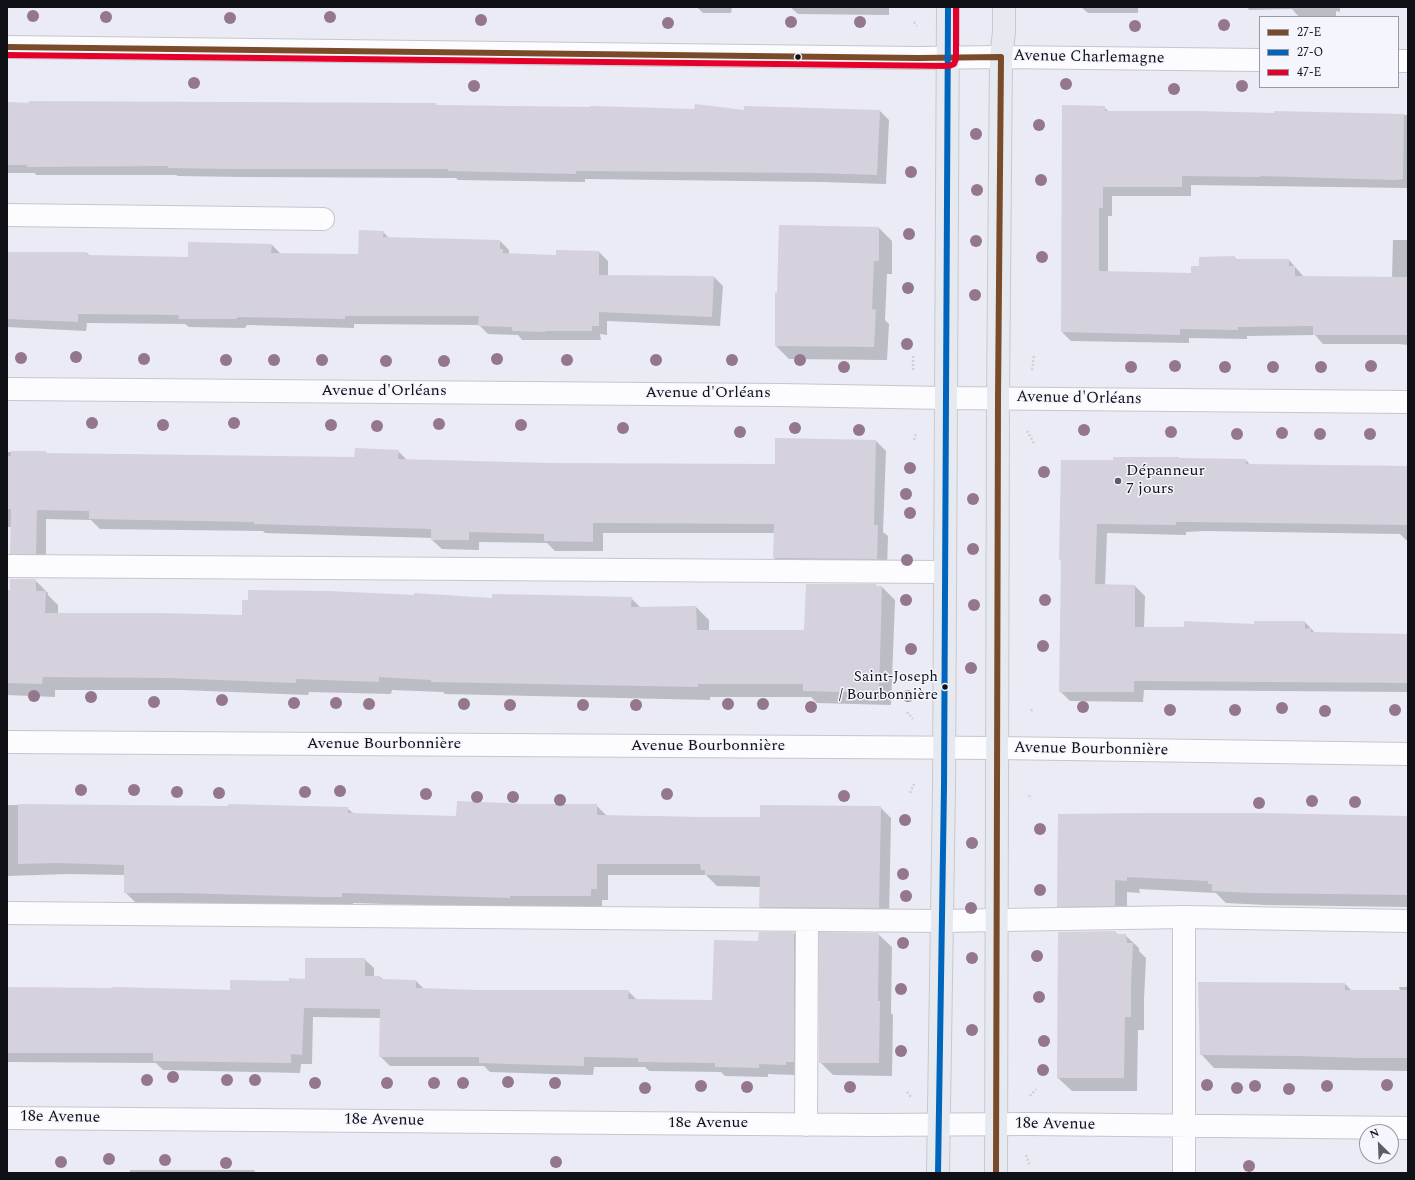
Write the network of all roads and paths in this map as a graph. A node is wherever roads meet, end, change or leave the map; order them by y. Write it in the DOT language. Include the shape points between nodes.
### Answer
graph roads {
  1 [pos="948,7"];
  2 [pos="1004,7"];
  3 [pos="914,22"];
  4 [pos="917,26"];
  5 [pos="7,47"];
  6 [pos="1001,57"];
  7 [pos="948,58"];
  8 [pos="1259,60"];
  9 [pos="7,215"];
  10 [pos="323,219"];
  11 [pos="913,354"];
  12 [pos="1034,356"];
  13 [pos="1031,374"];
  14 [pos="913,375"];
  15 [pos="7,389"];
  16 [pos="945,398"];
  17 [pos="998,398"];
  18 [pos="1408,402"];
  19 [pos="1026,430"];
  20 [pos="1034,443"];
  21 [pos="7,566"];
  22 [pos="944,572"];
  23 [pos="1034,708"];
  24 [pos="1031,711"];
  25 [pos="907,712"];
  26 [pos="914,721"];
  27 [pos="7,742"];
  28 [pos="997,748"];
  29 [pos="944,749"];
  30 [pos="1408,754"];
  31 [pos="915,784"];
  32 [pos="910,793"];
  33 [pos="1029,795"];
  34 [pos="1031,799"];
  35 [pos="7,913"];
  36 [pos="1184,917"];
  37 [pos="808,920"];
  38 [pos="996,921"];
  39 [pos="1408,921"];
  40 [pos="941,922"];
  41 [pos="7,1118"];
  42 [pos="806,1124"];
  43 [pos="938,1125"];
  44 [pos="996,1125"];
  45 [pos="1184,1127"];
  46 [pos="1408,1128"];
  47 [pos="1026,1155"];
  48 [pos="1030,1166"];
  49 [pos="938,1173"];
  50 [pos="996,1173"];
  51 [pos="1184,1173"];
  1 -- 7 [label="main road"];
  2 -- 6 [label="main road"];
  3 -- 4 [label="path"];
  5 -- 7 [label="street, Avenue Charlemagne"];
  6 -- 7 [label="street, Avenue Charlemagne"];
  6 -- 8 [label="street, Avenue Charlemagne"];
  6 -- 17 [label="main road"];
  7 -- 16 [label="main road"];
  9 -- 10 [label="street"];
  11 -- 14 [label="path"];
  12 -- 13 [label="path"];
  15 -- 16 [label="street, Avenue d'Orléans"];
  16 -- 17 [label="street, Avenue d'Orléans"];
  16 -- 22 [label="main road"];
  17 -- 18 [label="street, Avenue d'Orléans"];
  17 -- 28 [label="main road"];
  19 -- 20 [label="path"];
  21 -- 22 [label="street"];
  22 -- 29 [label="main road"];
  23 -- 24 [label="path"];
  25 -- 26 [label="path"];
  27 -- 29 [label="street, Avenue Bourbonnière"];
  28 -- 29 [label="street, Avenue Bourbonnière"];
  28 -- 30 [label="street, Avenue Bourbonnière"];
  28 -- 38 [label="main road"];
  29 -- 40 [label="main road"];
  31 -- 32 [label="path"];
  33 -- 34 [label="path"];
  35 -- 37 [label="street"];
  36 -- 38 [label="street"];
  36 -- 39 [label="street"];
  36 -- 45 [label="street"];
  37 -- 40 [label="street"];
  37 -- 42 [label="street"];
  38 -- 40 [label="street"];
  38 -- 44 [label="main road"];
  40 -- 43 [label="main road"];
  41 -- 42 [label="street, 18e Avenue"];
  42 -- 43 [label="street, 18e Avenue"];
  43 -- 44 [label="street, 18e Avenue"];
  43 -- 49 [label="main road"];
  44 -- 45 [label="street, 18e Avenue"];
  44 -- 50 [label="main road"];
  45 -- 46 [label="street, 18e Avenue"];
  45 -- 51 [label="street"];
  47 -- 48 [label="path"];
}
